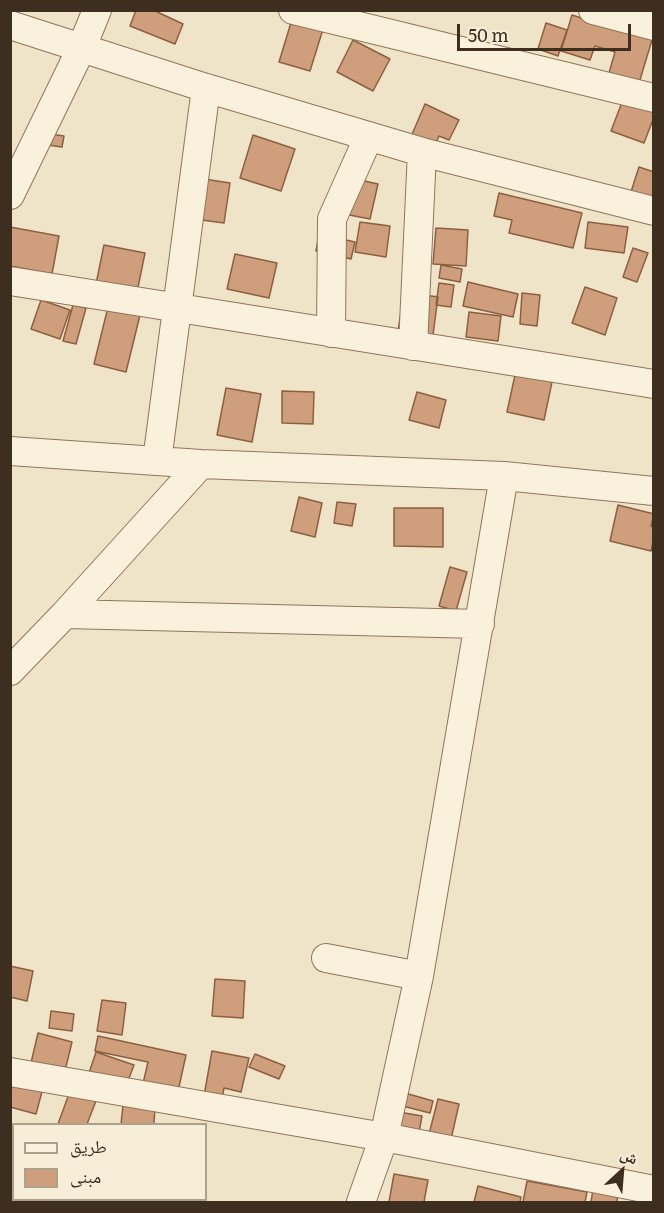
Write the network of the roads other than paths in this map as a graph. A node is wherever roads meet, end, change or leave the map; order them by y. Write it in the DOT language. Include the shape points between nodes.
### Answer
graph roads {
  1 [pos="97,10"];
  2 [pos="293,10"];
  3 [pos="593,10"];
  4 [pos="10,25"];
  5 [pos="654,26"];
  6 [pos="82,47"];
  7 [pos="206,88"];
  8 [pos="654,98"];
  9 [pos="369,136"];
  10 [pos="422,152"];
  11 [pos="10,195"];
  12 [pos="654,211"];
  13 [pos="10,281"];
  14 [pos="177,308"];
  15 [pos="332,333"];
  16 [pos="413,346"];
  17 [pos="654,384"];
  18 [pos="10,451"];
  19 [pos="157,461"];
  20 [pos="201,464"];
  21 [pos="504,476"];
  22 [pos="654,491"];
  23 [pos="65,614"];
  24 [pos="480,624"];
  25 [pos="10,671"];
  26 [pos="326,958"];
  27 [pos="419,976"];
  28 [pos="10,1072"];
  29 [pos="384,1137"];
  30 [pos="654,1190"];
  31 [pos="362,1203"];
  1 -- 6 [label="street"];
  2 -- 8 [label="street"];
  3 -- 5 [label="street"];
  4 -- 6 [label="street"];
  6 -- 7 [label="street"];
  6 -- 11 [label="street"];
  7 -- 9 [label="street"];
  7 -- 14 [label="street"];
  9 -- 10 [label="street"];
  9 -- 15 [label="street" via="332,219"];
  10 -- 12 [label="street"];
  10 -- 16 [label="street"];
  13 -- 14 [label="street"];
  14 -- 15 [label="street"];
  14 -- 19 [label="street"];
  15 -- 16 [label="street"];
  16 -- 17 [label="street"];
  18 -- 19 [label="street"];
  19 -- 20 [label="street"];
  20 -- 21 [label="street"];
  20 -- 23 [label="street"];
  21 -- 22 [label="street"];
  21 -- 24 [label="street"];
  23 -- 24 [label="street"];
  23 -- 25 [label="street"];
  24 -- 27 [label="street"];
  26 -- 27 [label="street"];
  27 -- 29 [label="street"];
  28 -- 29 [label="street"];
  29 -- 30 [label="street"];
  29 -- 31 [label="street"];
}
